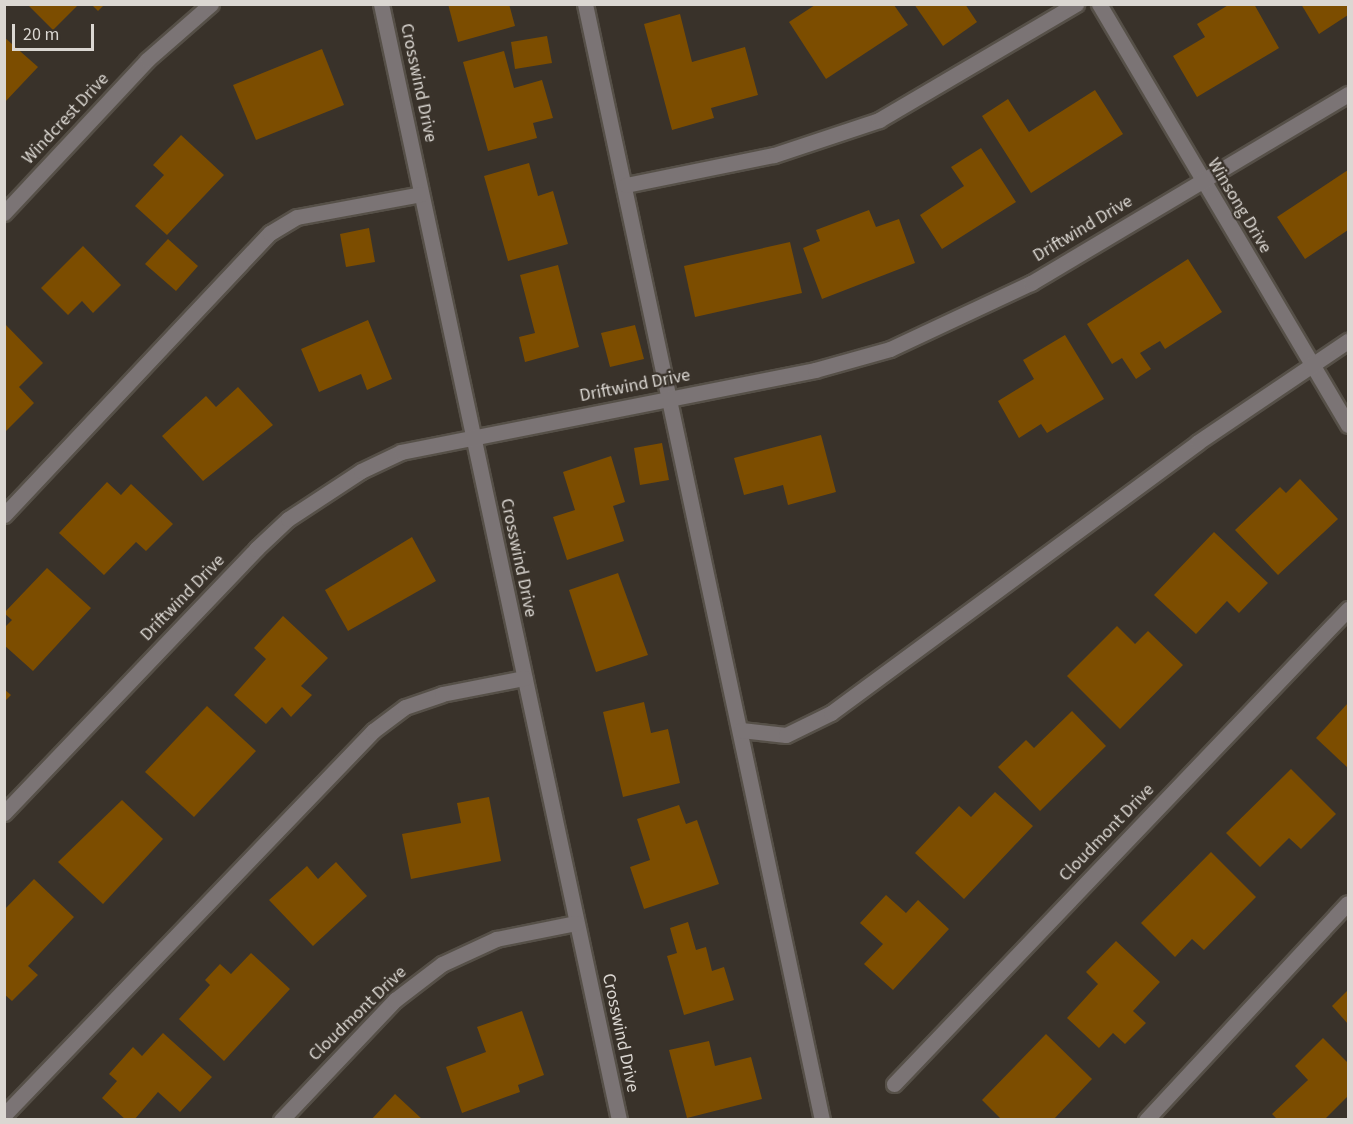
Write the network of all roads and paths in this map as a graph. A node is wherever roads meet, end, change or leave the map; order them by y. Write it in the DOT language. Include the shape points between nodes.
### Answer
graph roads {
  1 [pos="211,4"];
  2 [pos="381,4"];
  3 [pos="585,4"];
  4 [pos="1076,4"];
  5 [pos="1099,4"];
  6 [pos="1348,94"];
  7 [pos="1202,181"];
  8 [pos="626,185"];
  9 [pos="421,195"];
  10 [pos="4,213"];
  11 [pos="1348,341"];
  12 [pos="1311,363"];
  13 [pos="671,399"];
  14 [pos="1348,425"];
  15 [pos="473,438"];
  16 [pos="4,515"];
  17 [pos="1348,609"];
  18 [pos="524,678"];
  19 [pos="741,730"];
  20 [pos="4,813"];
  21 [pos="1348,903"];
  22 [pos="576,923"];
  23 [pos="894,1084"];
  24 [pos="4,1115"];
  25 [pos="281,1119"];
  26 [pos="619,1119"];
  27 [pos="822,1119"];
  28 [pos="1146,1119"];
  1 -- 10 [label="street, Windcrest Drive" via="147,60"];
  2 -- 9 [label="street, Crosswind Drive"];
  3 -- 8 [label="street"];
  4 -- 8 [label="street" via="870,124 774,155"];
  5 -- 7 [label="street, Winsong Drive"];
  6 -- 7 [label="street, Driftwind Drive"];
  7 -- 12 [label="street, Winsong Drive"];
  7 -- 13 [label="street, Driftwind Drive" via="952,324 815,370"];
  8 -- 13 [label="street"];
  9 -- 15 [label="street, Crosswind Drive"];
  9 -- 16 [label="street" via="297,218 270,233"];
  11 -- 12 [label="street"];
  12 -- 14 [label="street, Winsong Drive"];
  12 -- 19 [label="street" via="831,713 786,735"];
  13 -- 15 [label="street, Driftwind Drive"];
  13 -- 19 [label="street"];
  15 -- 18 [label="street, Crosswind Drive"];
  15 -- 20 [label="street, Driftwind Drive" via="401,453 323,493 288,519"];
  17 -- 23 [label="street, Cloudmont Drive"];
  18 -- 22 [label="street, Crosswind Drive"];
  18 -- 24 [label="street" via="442,694 405,708 373,730"];
  19 -- 27 [label="street" via="764,862"];
  21 -- 28 [label="street"];
  22 -- 25 [label="street, Cloudmont Drive" via="496,939 442,964 395,1000"];
  22 -- 26 [label="street, Crosswind Drive"];
}
